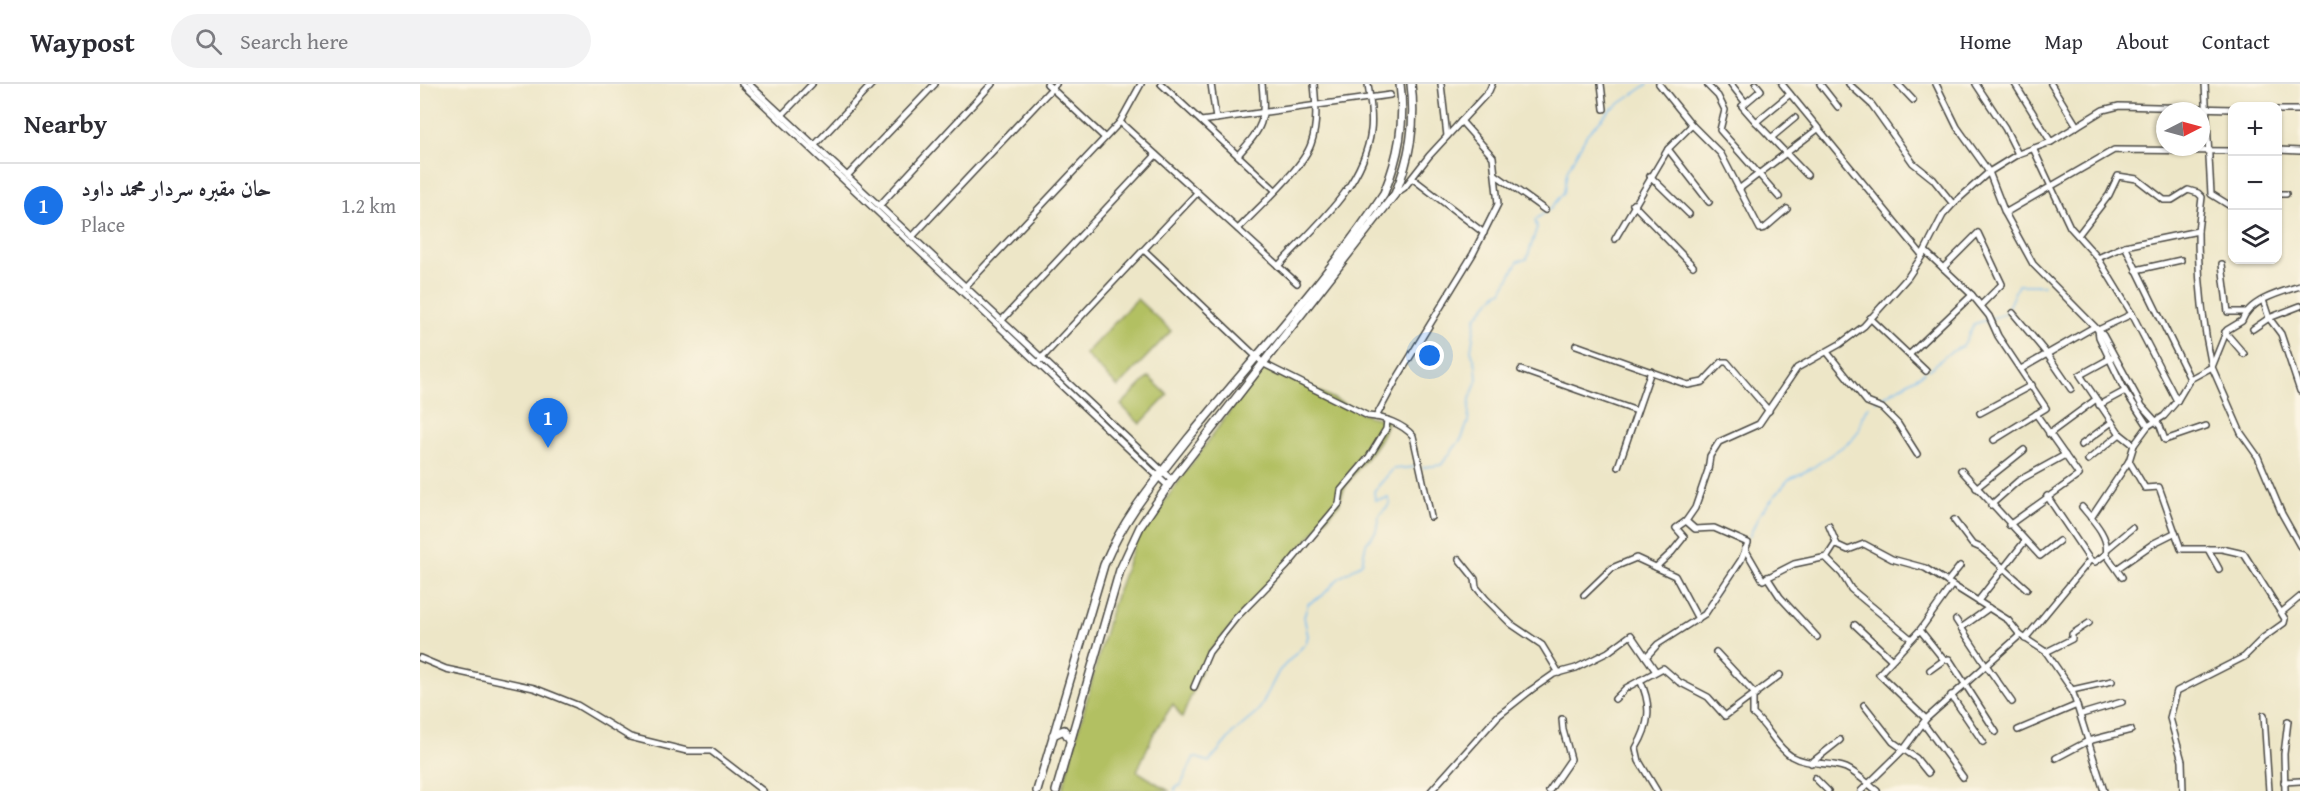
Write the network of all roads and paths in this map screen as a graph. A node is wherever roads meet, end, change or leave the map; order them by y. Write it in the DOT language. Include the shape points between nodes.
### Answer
graph roads {
  1 [pos="742,84"];
  2 [pos="749,84"];
  3 [pos="812,84"];
  4 [pos="872,84"];
  5 [pos="935,84"];
  6 [pos="992,84"];
  7 [pos="1047,84"];
  8 [pos="1141,84"];
  9 [pos="1161,84"];
  10 [pos="1211,84"];
  11 [pos="1262,84"];
  12 [pos="1314,84"];
  13 [pos="1368,84"];
  14 [pos="1400,84"];
  15 [pos="1411,84"];
  16 [pos="1441,84"];
  17 [pos="1492,84"];
  18 [pos="1601,84"];
  19 [pos="1659,84"];
  20 [pos="1731,84"];
  21 [pos="1756,84"];
  22 [pos="1782,84"];
  23 [pos="1820,84"];
  24 [pos="1849,84"];
  25 [pos="1898,84"];
  26 [pos="1936,84"];
  27 [pos="1976,84"];
  28 [pos="2015,84"];
  29 [pos="2051,84"];
  30 [pos="2205,84"];
  31 [pos="1708,86"];
  32 [pos="1054,87"];
  33 [pos="1790,94"];
  34 [pos="1390,95"];
  35 [pos="1370,99"];
  36 [pos="1913,100"];
  37 [pos="1745,102"];
  38 [pos="2206,102"];
  39 [pos="1316,105"];
  40 [pos="1838,107"];
  41 [pos="2156,107"];
  42 [pos="2210,108"];
  43 [pos="2228,108"];
  44 [pos="1604,110"];
  45 [pos="2282,110"];
  46 [pos="2300,110"];
  47 [pos="1265,112"];
  48 [pos="782,115"];
  49 [pos="1216,118"];
  50 [pos="1796,118"];
  51 [pos="1201,121"];
  52 [pos="1461,121"];
  53 [pos="1120,122"];
  54 [pos="1756,122"];
  55 [pos="1692,125"];
  56 [pos="2078,126"];
  57 [pos="1819,128"];
  58 [pos="1447,136"];
  59 [pos="1104,137"];
  60 [pos="1771,138"];
  61 [pos="2051,142"];
  62 [pos="814,146"];
  63 [pos="2033,148"];
  64 [pos="1668,149"];
  65 [pos="2282,150"];
  66 [pos="2156,151"];
  67 [pos="2228,151"];
  68 [pos="2300,151"];
  69 [pos="2210,152"];
  70 [pos="1785,153"];
  71 [pos="2018,154"];
  72 [pos="1156,155"];
  73 [pos="1238,155"];
  74 [pos="1989,172"];
  75 [pos="1759,174"];
  76 [pos="1496,175"];
  77 [pos="1807,175"];
  78 [pos="847,176"];
  79 [pos="1650,176"];
  80 [pos="1412,178"];
  81 [pos="2051,188"];
  82 [pos="1739,189"];
  83 [pos="1275,190"];
  84 [pos="1197,193"];
  85 [pos="1395,194"];
  86 [pos="2282,194"];
  87 [pos="2286,194"];
  88 [pos="1779,197"];
  89 [pos="1709,202"];
  90 [pos="1633,204"];
  91 [pos="1953,204"];
  92 [pos="2228,205"];
  93 [pos="879,206"];
  94 [pos="1787,209"];
  95 [pos="1545,210"];
  96 [pos="2005,213"];
  97 [pos="1689,214"];
  98 [pos="1238,229"];
  99 [pos="2198,231"];
  100 [pos="1484,234"];
  101 [pos="2079,234"];
  102 [pos="912,237"];
  103 [pos="1615,239"];
  104 [pos="2125,246"];
  105 [pos="1145,250"];
  106 [pos="1924,253"];
  107 [pos="2098,258"];
  108 [pos="2181,260"];
  109 [pos="2222,264"];
  110 [pos="1278,266"];
  111 [pos="1693,266"];
  112 [pos="1943,268"];
  113 [pos="2136,270"];
  114 [pos="1297,284"];
  115 [pos="2300,286"];
  116 [pos="963,289"];
  117 [pos="1972,295"];
  118 [pos="2263,300"];
  119 [pos="1981,305"];
  120 [pos="2300,306"];
  121 [pos="2245,312"];
  122 [pos="2013,313"];
  123 [pos="2132,314"];
  124 [pos="1870,318"];
  125 [pos="2269,318"];
  126 [pos="1001,321"];
  127 [pos="2096,329"];
  128 [pos="2253,329"];
  129 [pos="2225,332"];
  130 [pos="1576,345"];
  131 [pos="1827,352"];
  132 [pos="1910,354"];
  133 [pos="2047,354"];
  134 [pos="2244,354"];
  135 [pos="1256,358"];
  136 [pos="2112,358"];
  137 [pos="1039,361"];
  138 [pos="1264,364"];
  139 [pos="2212,367"];
  140 [pos="2021,369"];
  141 [pos="1521,370"];
  142 [pos="1926,371"];
  143 [pos="1651,372"];
  144 [pos="2190,379"];
  145 [pos="2032,385"];
  146 [pos="2132,388"];
  147 [pos="2071,389"];
  148 [pos="2125,391"];
  149 [pos="2300,391"];
  150 [pos="2177,401"];
  151 [pos="2097,402"];
  152 [pos="1637,411"];
  153 [pos="1768,411"];
  154 [pos="1980,413"];
  155 [pos="2036,414"];
  156 [pos="1376,417"];
  157 [pos="1387,420"];
  158 [pos="2155,421"];
  159 [pos="2112,422"];
  160 [pos="2148,426"];
  161 [pos="2206,426"];
  162 [pos="2049,434"];
  163 [pos="2120,434"];
  164 [pos="1994,440"];
  165 [pos="2081,445"];
  166 [pos="2134,445"];
  167 [pos="2024,450"];
  168 [pos="1917,454"];
  169 [pos="2065,455"];
  170 [pos="2088,460"];
  171 [pos="2129,461"];
  172 [pos="1618,467"];
  173 [pos="1961,470"];
  174 [pos="1160,474"];
  175 [pos="1170,483"];
  176 [pos="1976,488"];
  177 [pos="2047,496"];
  178 [pos="1991,505"];
  179 [pos="2082,507"];
  180 [pos="1431,517"];
  181 [pos="2091,518"];
  182 [pos="1954,520"];
  183 [pos="1686,521"];
  184 [pos="2009,525"];
  185 [pos="1829,526"];
  186 [pos="2132,528"];
  187 [pos="2174,533"];
  188 [pos="2025,541"];
  189 [pos="2059,541"];
  190 [pos="1836,543"];
  191 [pos="2300,546"];
  192 [pos="1745,549"];
  193 [pos="2208,549"];
  194 [pos="2107,551"];
  195 [pos="1826,558"];
  196 [pos="1459,559"];
  197 [pos="2090,560"];
  198 [pos="1960,566"];
  199 [pos="1656,567"];
  200 [pos="2003,568"];
  201 [pos="2118,568"];
  202 [pos="2219,568"];
  203 [pos="1767,577"];
  204 [pos="2122,577"];
  205 [pos="1949,584"];
  206 [pos="2026,589"];
  207 [pos="1584,595"];
  208 [pos="2300,597"];
  209 [pos="1978,601"];
  210 [pos="1989,608"];
  211 [pos="2282,612"];
  212 [pos="1698,619"];
  213 [pos="1956,620"];
  214 [pos="2089,623"];
  215 [pos="1855,625"];
  216 [pos="1961,628"];
  217 [pos="1920,630"];
  218 [pos="2022,637"];
  219 [pos="1817,638"];
  220 [pos="1911,639"];
  221 [pos="1716,652"];
  222 [pos="2046,652"];
  223 [pos="1646,657"];
  224 [pos="420,658"];
  225 [pos="1891,659"];
  226 [pos="1944,660"];
  227 [pos="1985,665"];
  228 [pos="1655,670"];
  229 [pos="1930,670"];
  230 [pos="1559,673"];
  231 [pos="1780,675"];
  232 [pos="1640,680"];
  233 [pos="2112,681"];
  234 [pos="1964,683"];
  235 [pos="1194,687"];
  236 [pos="1067,688"];
  237 [pos="2072,690"];
  238 [pos="1951,695"];
  239 [pos="1083,696"];
  240 [pos="1755,696"];
  241 [pos="1615,699"];
  242 [pos="2012,702"];
  243 [pos="2122,702"];
  244 [pos="1864,705"];
  245 [pos="2077,705"];
  246 [pos="2082,714"];
  247 [pos="2264,715"];
  248 [pos="1562,719"];
  249 [pos="1925,721"];
  250 [pos="2288,721"];
  251 [pos="2018,730"];
  252 [pos="2131,730"];
  253 [pos="1996,732"];
  254 [pos="1053,735"];
  255 [pos="1070,740"];
  256 [pos="1840,740"];
  257 [pos="2088,741"];
  258 [pos="1983,742"];
  259 [pos="1904,749"];
  260 [pos="2056,758"];
  261 [pos="1811,763"];
  262 [pos="1928,774"];
  263 [pos="1963,777"];
  264 [pos="1815,778"];
  265 [pos="2300,781"];
  266 [pos="2284,782"];
  267 [pos="1868,784"];
  268 [pos="1825,790"];
  269 [pos="763,791"];
  270 [pos="1037,791"];
  271 [pos="1056,791"];
  272 [pos="1431,791"];
  273 [pos="1549,791"];
  274 [pos="1657,791"];
  275 [pos="1861,791"];
  276 [pos="1876,791"];
  277 [pos="2104,791"];
  278 [pos="2183,791"];
  279 [pos="2269,791"];
  280 [pos="2285,791"];
  1 -- 116 [label="street"];
  2 -- 48 [label="street"];
  3 -- 48 [label="street"];
  4 -- 62 [label="street"];
  5 -- 78 [label="street"];
  6 -- 93 [label="street"];
  7 -- 32 [label="street"];
  8 -- 53 [label="street"];
  9 -- 51 [label="street"];
  10 -- 49 [label="street"];
  11 -- 47 [label="street"];
  12 -- 39 [label="street"];
  13 -- 35 [label="street"];
  14 -- 135 [label="street" via="1402,133 1384,193"];
  15 -- 85 [label="street" via="1411,147"];
  16 -- 58 [label="street"];
  17 -- 52 [label="street"];
  18 -- 44 [label="street"];
  19 -- 55 [label="street"];
  20 -- 37 [label="street"];
  21 -- 37 [label="street" via="1761,90"];
  22 -- 33 [label="street"];
  23 -- 40 [label="street"];
  24 -- 91 [label="street" via="1872,105 1913,163 1933,179"];
  25 -- 36 [label="street"];
  26 -- 74 [label="street" via="1958,127"];
  27 -- 71 [label="street" via="2006,128"];
  28 -- 61 [label="street"];
  29 -- 56 [label="street"];
  30 -- 38 [label="street"];
  31 -- 75 [label="street" via="1725,110 1720,130"];
  32 -- 59 [label="street"];
  32 -- 102 [label="street"];
  33 -- 54 [label="street"];
  33 -- 57 [label="street"];
  34 -- 35 [label="street"];
  35 -- 39 [label="street"];
  35 -- 110 [label="street" via="1371,130 1361,165 1342,197"];
  37 -- 54 [label="street" via="1743,108"];
  39 -- 47 [label="street"];
  39 -- 83 [label="street" via="1311,146"];
  41 -- 56 [label="street" via="2119,106 2103,110"];
  42 -- 43 [label="street"];
  45 -- 46 [label="street"];
  47 -- 49 [label="street"];
  47 -- 73 [label="street" via="1258,132"];
  48 -- 62 [label="street"];
  49 -- 51 [label="street"];
  50 -- 60 [label="street"];
  51 -- 73 [label="street"];
  52 -- 58 [label="street"];
  52 -- 76 [label="street" via="1493,157"];
  53 -- 59 [label="street"];
  53 -- 72 [label="street"];
  54 -- 60 [label="street"];
  55 -- 64 [label="street"];
  55 -- 82 [label="street" via="1721,154"];
  56 -- 61 [label="street"];
  57 -- 70 [label="street"];
  57 -- 106 [label="street"];
  58 -- 80 [label="street"];
  59 -- 116 [label="street"];
  60 -- 70 [label="street"];
  61 -- 63 [label="street"];
  62 -- 78 [label="street"];
  63 -- 71 [label="street"];
  63 -- 81 [label="street"];
  64 -- 79 [label="street"];
  64 -- 89 [label="street"];
  65 -- 68 [label="street"];
  66 -- 81 [label="street" via="2114,150"];
  67 -- 69 [label="street"];
  69 -- 92 [label="street" via="2211,195"];
  70 -- 75 [label="street"];
  70 -- 77 [label="street"];
  71 -- 74 [label="street"];
  72 -- 84 [label="street"];
  72 -- 126 [label="street"];
  73 -- 83 [label="street"];
  74 -- 91 [label="street"];
  74 -- 96 [label="street"];
  75 -- 82 [label="street"];
  75 -- 88 [label="street"];
  76 -- 95 [label="street"];
  76 -- 100 [label="street" via="1498,204"];
  78 -- 93 [label="street"];
  79 -- 90 [label="street"];
  79 -- 97 [label="street"];
  80 -- 85 [label="street"];
  80 -- 100 [label="street"];
  81 -- 96 [label="street"];
  81 -- 101 [label="street" via="2070,227"];
  82 -- 94 [label="street" via="1760,229"];
  83 -- 98 [label="street"];
  84 -- 98 [label="street"];
  84 -- 105 [label="street"];
  85 -- 138 [label="street"];
  86 -- 87 [label="street"];
  90 -- 103 [label="street"];
  90 -- 111 [label="street"];
  91 -- 106 [label="street" via="1943,214"];
  93 -- 102 [label="street"];
  96 -- 127 [label="street" via="2033,264"];
  98 -- 110 [label="street"];
  99 -- 101 [label="street" via="2202,197 2198,193 2188,190 2172,200 2164,200 2138,179 2118,176 2109,195"];
  99 -- 104 [label="street"];
  99 -- 139 [label="street" via="2198,285"];
  100 -- 156 [label="street"];
  101 -- 107 [label="street"];
  102 -- 116 [label="street"];
  104 -- 107 [label="street"];
  104 -- 113 [label="street"];
  105 -- 135 [label="street"];
  105 -- 137 [label="street"];
  106 -- 112 [label="street"];
  106 -- 124 [label="street" via="1908,277"];
  107 -- 123 [label="street"];
  108 -- 113 [label="street"];
  109 -- 121 [label="street" via="2228,312"];
  110 -- 114 [label="street"];
  112 -- 117 [label="street"];
  112 -- 119 [label="street" via="1978,233 2002,284"];
  113 -- 144 [label="street"];
  115 -- 118 [label="street"];
  116 -- 126 [label="street"];
  116 -- 137 [label="street"];
  117 -- 119 [label="street"];
  117 -- 132 [label="street"];
  118 -- 121 [label="street"];
  118 -- 125 [label="street"];
  119 -- 140 [label="street"];
  120 -- 125 [label="street"];
  121 -- 129 [label="street" via="2242,321"];
  122 -- 133 [label="street"];
  123 -- 127 [label="street"];
  123 -- 150 [label="street"];
  124 -- 131 [label="street"];
  124 -- 132 [label="street"];
  125 -- 128 [label="street"];
  125 -- 149 [label="street" via="2281,334"];
  126 -- 137 [label="street"];
  127 -- 133 [label="street"];
  127 -- 136 [label="street"];
  129 -- 134 [label="street"];
  129 -- 139 [label="street"];
  130 -- 143 [label="street"];
  131 -- 153 [label="street" via="1797,368"];
  131 -- 168 [label="street" via="1867,402 1882,408 1898,424"];
  132 -- 142 [label="street"];
  133 -- 140 [label="street"];
  133 -- 147 [label="street"];
  135 -- 138 [label="street"];
  135 -- 174 [label="street"];
  136 -- 146 [label="street"];
  136 -- 148 [label="street"];
  136 -- 151 [label="street" via="2080,375"];
  137 -- 174 [label="street"];
  138 -- 156 [label="street"];
  138 -- 175 [label="street"];
  139 -- 144 [label="street"];
  139 -- 191 [label="street" via="2241,433 2258,457"];
  140 -- 145 [label="street"];
  141 -- 152 [label="street"];
  143 -- 152 [label="street"];
  143 -- 153 [label="street" via="1688,385 1703,382 1724,361"];
  144 -- 150 [label="street"];
  145 -- 154 [label="street"];
  145 -- 155 [label="street" via="2046,408"];
  146 -- 148 [label="street"];
  146 -- 158 [label="street"];
  148 -- 151 [label="street"];
  148 -- 160 [label="street"];
  150 -- 158 [label="street"];
  151 -- 159 [label="street"];
  151 -- 162 [label="street"];
  152 -- 172 [label="street"];
  153 -- 183 [label="street" via="1760,424 1719,442 1710,456 1695,508"];
  155 -- 162 [label="street"];
  155 -- 164 [label="street"];
  156 -- 157 [label="street"];
  157 -- 180 [label="street" via="1413,436"];
  157 -- 235 [label="street" via="1386,429 1369,457 1341,490 1339,504 1209,652"];
  158 -- 160 [label="street"];
  158 -- 161 [label="street" via="2166,440"];
  159 -- 163 [label="street"];
  159 -- 165 [label="street"];
  160 -- 166 [label="street"];
  162 -- 169 [label="street"];
  163 -- 166 [label="street"];
  163 -- 170 [label="street"];
  166 -- 171 [label="street"];
  167 -- 176 [label="street"];
  169 -- 177 [label="street" via="2079,475"];
  169 -- 178 [label="street" via="2018,481"];
  171 -- 181 [label="street"];
  171 -- 187 [label="street" via="2145,488 2159,488"];
  173 -- 176 [label="street"];
  174 -- 175 [label="street"];
  174 -- 236 [label="street" via="1115,538"];
  175 -- 239 [label="street" via="1128,550"];
  176 -- 178 [label="street"];
  177 -- 184 [label="street"];
  177 -- 197 [label="street"];
  178 -- 184 [label="street"];
  179 -- 181 [label="street"];
  181 -- 194 [label="street" via="2102,533"];
  182 -- 200 [label="street" via="1971,544"];
  183 -- 192 [label="street" via="1695,529 1714,528 1732,534 1748,543"];
  183 -- 199 [label="street" via="1676,528 1684,537"];
  184 -- 188 [label="street"];
  185 -- 190 [label="street"];
  186 -- 194 [label="street"];
  187 -- 193 [label="street" via="2181,549"];
  187 -- 201 [label="street"];
  188 -- 189 [label="street" via="2041,556"];
  188 -- 200 [label="street"];
  190 -- 195 [label="street"];
  190 -- 205 [label="street" via="1848,550 1864,544 1892,560 1923,567"];
  192 -- 203 [label="street" via="1762,580"];
  192 -- 212 [label="street" via="1714,602"];
  193 -- 202 [label="street"];
  193 -- 211 [label="street" via="2244,554"];
  194 -- 197 [label="street" via="2096,562"];
  194 -- 201 [label="street"];
  195 -- 203 [label="street" via="1794,564"];
  195 -- 220 [label="street" via="1842,573 1851,589"];
  196 -- 230 [label="street" via="1486,599 1511,624 1542,645"];
  197 -- 218 [label="street"];
  198 -- 205 [label="street"];
  199 -- 207 [label="street" via="1636,558 1629,560 1612,568"];
  199 -- 212 [label="street" via="1675,576"];
  200 -- 206 [label="street"];
  200 -- 209 [label="street"];
  201 -- 204 [label="street"];
  203 -- 219 [label="street"];
  205 -- 209 [label="street"];
  205 -- 217 [label="street"];
  208 -- 211 [label="street"];
  209 -- 210 [label="street"];
  210 -- 216 [label="street"];
  210 -- 218 [label="street" via="2008,620"];
  211 -- 278 [label="street" via="2284,623 2244,657 2176,691 2170,718 2182,761"];
  212 -- 223 [label="street" via="1658,644"];
  213 -- 216 [label="street"];
  214 -- 222 [label="street" via="2072,634 2072,639"];
  215 -- 225 [label="street"];
  216 -- 227 [label="street"];
  217 -- 220 [label="street"];
  217 -- 226 [label="street"];
  218 -- 222 [label="street"];
  218 -- 227 [label="street"];
  220 -- 225 [label="street"];
  221 -- 240 [label="street"];
  222 -- 237 [label="street"];
  223 -- 228 [label="street"];
  223 -- 230 [label="street" via="1631,635 1608,652"];
  224 -- 269 [label="street" via="446,669 534,688 577,705 630,737 687,751 711,751"];
  225 -- 249 [label="street" via="1879,674"];
  226 -- 229 [label="street"];
  226 -- 234 [label="street" via="1950,659"];
  227 -- 234 [label="street"];
  227 -- 242 [label="street"];
  228 -- 232 [label="street"];
  228 -- 240 [label="street" via="1663,668 1708,698 1723,716"];
  230 -- 272 [label="street" via="1498,716"];
  231 -- 240 [label="street"];
  232 -- 241 [label="street"];
  232 -- 274 [label="street" via="1649,719 1636,748"];
  233 -- 237 [label="street"];
  234 -- 238 [label="street"];
  234 -- 253 [label="street"];
  236 -- 239 [label="street" via="1071,699"];
  236 -- 254 [label="street"];
  237 -- 245 [label="street"];
  238 -- 249 [label="street"];
  238 -- 258 [label="street"];
  239 -- 255 [label="street"];
  240 -- 261 [label="street" via="1753,714 1763,720 1771,736 1790,755"];
  243 -- 246 [label="street"];
  244 -- 259 [label="street" via="1893,742"];
  245 -- 246 [label="street"];
  245 -- 251 [label="street"];
  246 -- 257 [label="street"];
  247 -- 279 [label="street"];
  248 -- 273 [label="street" via="1571,759"];
  249 -- 259 [label="street"];
  249 -- 263 [label="street"];
  250 -- 266 [label="street"];
  252 -- 257 [label="street"];
  254 -- 255 [label="street" via="1064,730"];
  254 -- 270 [label="street"];
  255 -- 271 [label="street"];
  256 -- 261 [label="street"];
  257 -- 260 [label="street"];
  257 -- 277 [label="street"];
  259 -- 262 [label="street"];
  259 -- 267 [label="street"];
  261 -- 267 [label="street" via="1848,769"];
  264 -- 268 [label="street"];
  265 -- 266 [label="street"];
  266 -- 280 [label="street"];
  267 -- 275 [label="street"];
  267 -- 276 [label="street"];
}
